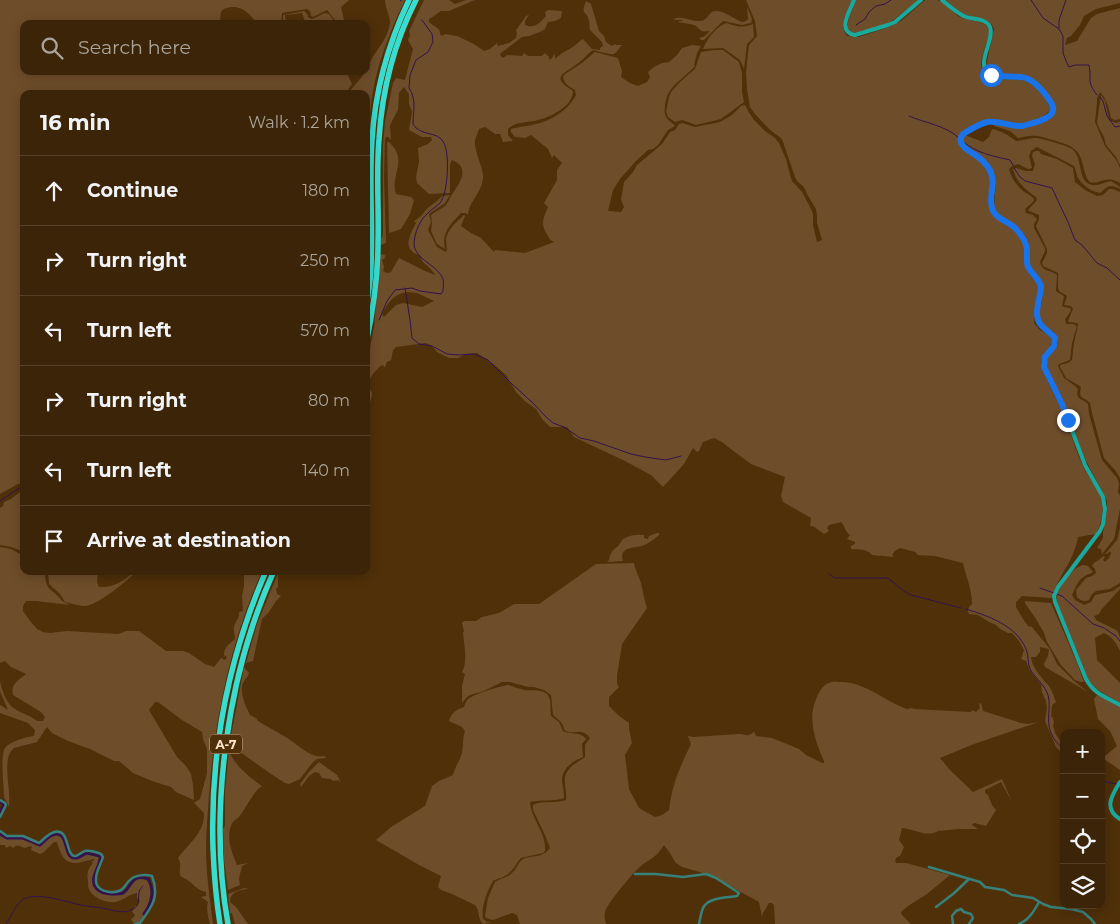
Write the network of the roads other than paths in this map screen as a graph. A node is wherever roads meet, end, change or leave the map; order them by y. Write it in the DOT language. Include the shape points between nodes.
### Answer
graph roads {
  1 [pos="409,0"];
  2 [pos="418,0"];
  3 [pos="854,0"];
  4 [pos="921,0"];
  5 [pos="942,0"];
  6 [pos="375,243"];
  7 [pos="370,276"];
  8 [pos="370,322"];
  9 [pos="264,575"];
  10 [pos="272,575"];
  11 [pos="1120,705"];
  12 [pos="1120,782"];
  13 [pos="0,800"];
  14 [pos="0,817"];
  15 [pos="1120,819"];
  16 [pos="0,830"];
  17 [pos="929,867"];
  18 [pos="635,874"];
  19 [pos="969,879"];
  20 [pos="1039,902"];
  21 [pos="936,907"];
  22 [pos="135,924"];
  23 [pos="220,924"];
  24 [pos="228,924"];
  25 [pos="699,924"];
  26 [pos="953,924"];
  27 [pos="969,924"];
  28 [pos="1019,924"];
  29 [pos="1095,924"];
  1 -- 6 [label="highway" via="387,56 375,110 371,164"];
  2 -- 6 [label="highway" via="390,73 381,117"];
  3 -- 4 [label="street" via="845,25 851,35 895,22"];
  5 -- 11 [label="street" via="967,18 984,21 990,26 984,65 987,72 1032,81 1049,98 1053,108 1050,116 1028,124 982,124 963,134 960,140 991,173 994,212 1014,227 1024,241 1027,265 1041,286 1038,320 1055,338 1054,346 1045,357 1044,367 1085,465 1105,503 1100,531 1054,596 1089,685"];
  6 -- 7 [label="highway"];
  6 -- 8 [label="highway" via="375,289"];
  9 -- 23 [label="highway, A-7" via="236,652 217,752 212,812"];
  10 -- 24 [label="highway, A-7" via="244,656 226,745 220,820"];
  12 -- 15 [label="street" via="1110,805 1114,816"];
  13 -- 14 [label="street" via="6,805"];
  16 -- 22 [label="street" via="6,836 23,836 39,843 57,832 67,839 73,856 85,851 101,854 103,857 95,882 104,891 120,891 130,879 152,876 155,900 140,923"];
  17 -- 19 [label="street"];
  18 -- 25 [label="street" via="684,877 706,874 740,893 706,903"];
  19 -- 20 [label="street" via="985,887 1034,898"];
  19 -- 21 [label="street"];
  20 -- 28 [label="street" via="1027,919"];
  20 -- 29 [label="street" via="1083,912"];
  26 -- 27 [label="street" via="952,916 961,909 971,914 973,918"];
}
